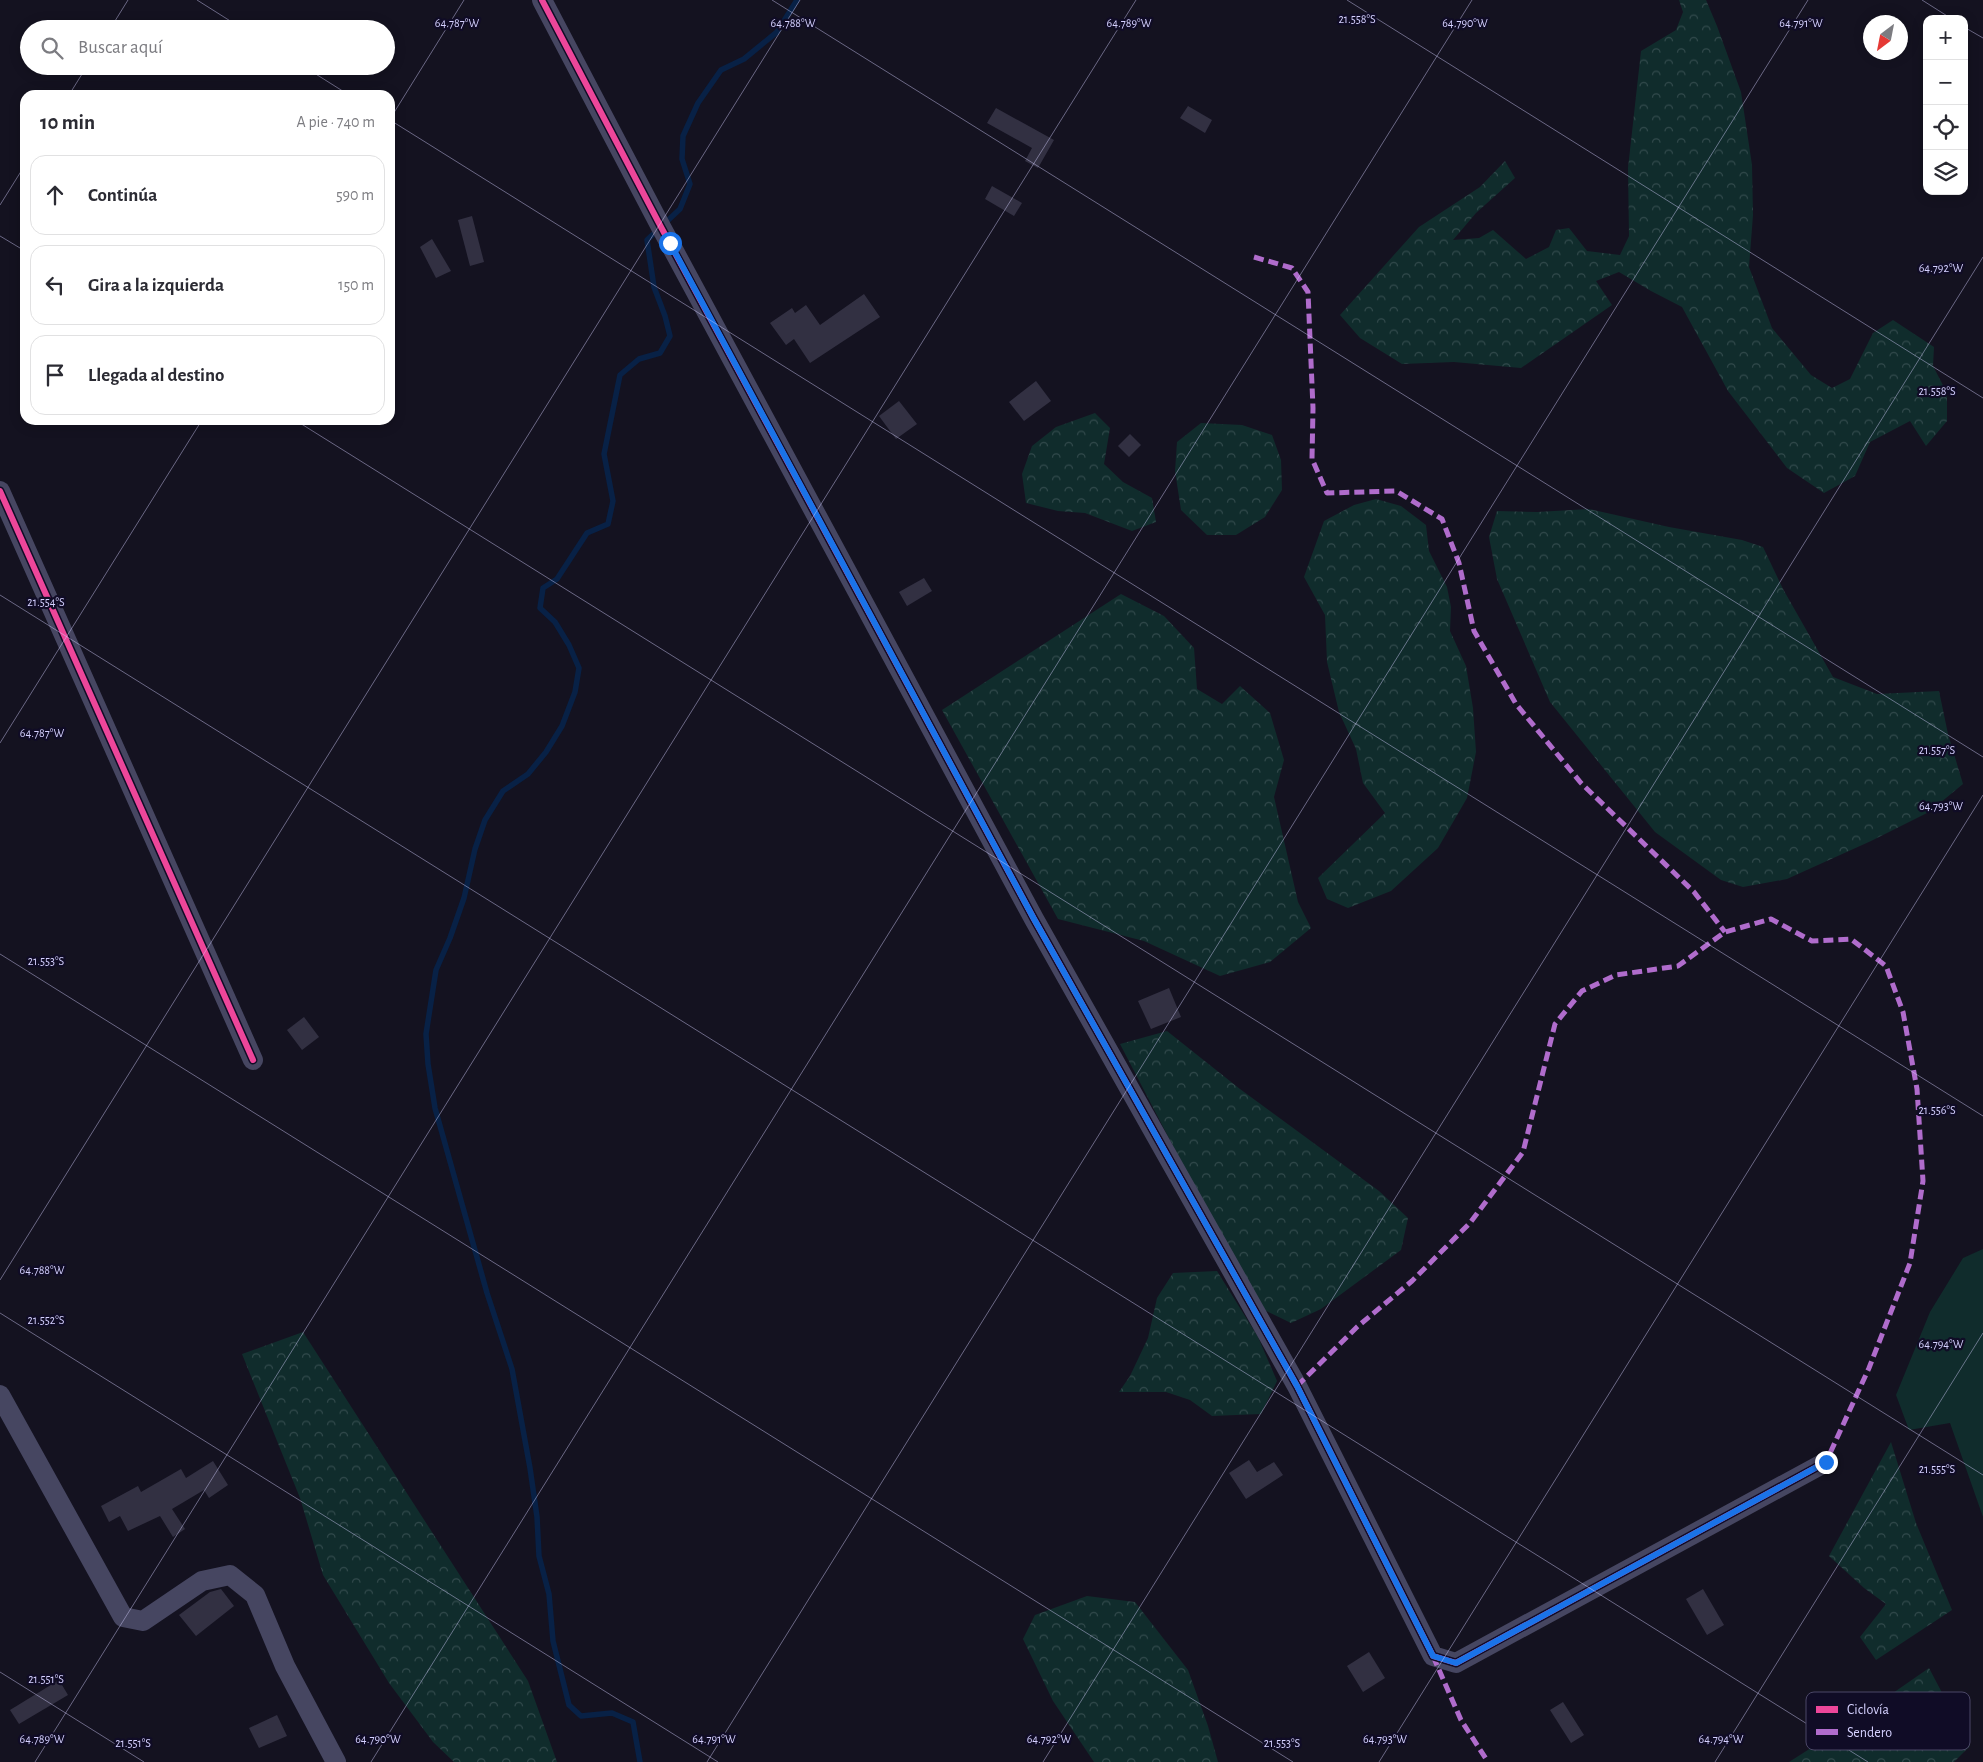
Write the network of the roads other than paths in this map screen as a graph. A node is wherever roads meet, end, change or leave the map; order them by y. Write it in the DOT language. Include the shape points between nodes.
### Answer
graph roads {
  1 [pos="542,0"];
  2 [pos="0,491"];
  3 [pos="253,1060"];
  4 [pos="0,1394"];
  5 [pos="1826,1462"];
  6 [pos="336,1762"];
  1 -- 5 [label="street" via="1034,919 1297,1386 1433,1656 1456,1663"];
  2 -- 3 [label="street"];
  4 -- 6 [label="street" via="124,1617 143,1621 202,1582 230,1575 255,1595 285,1666"];
}
